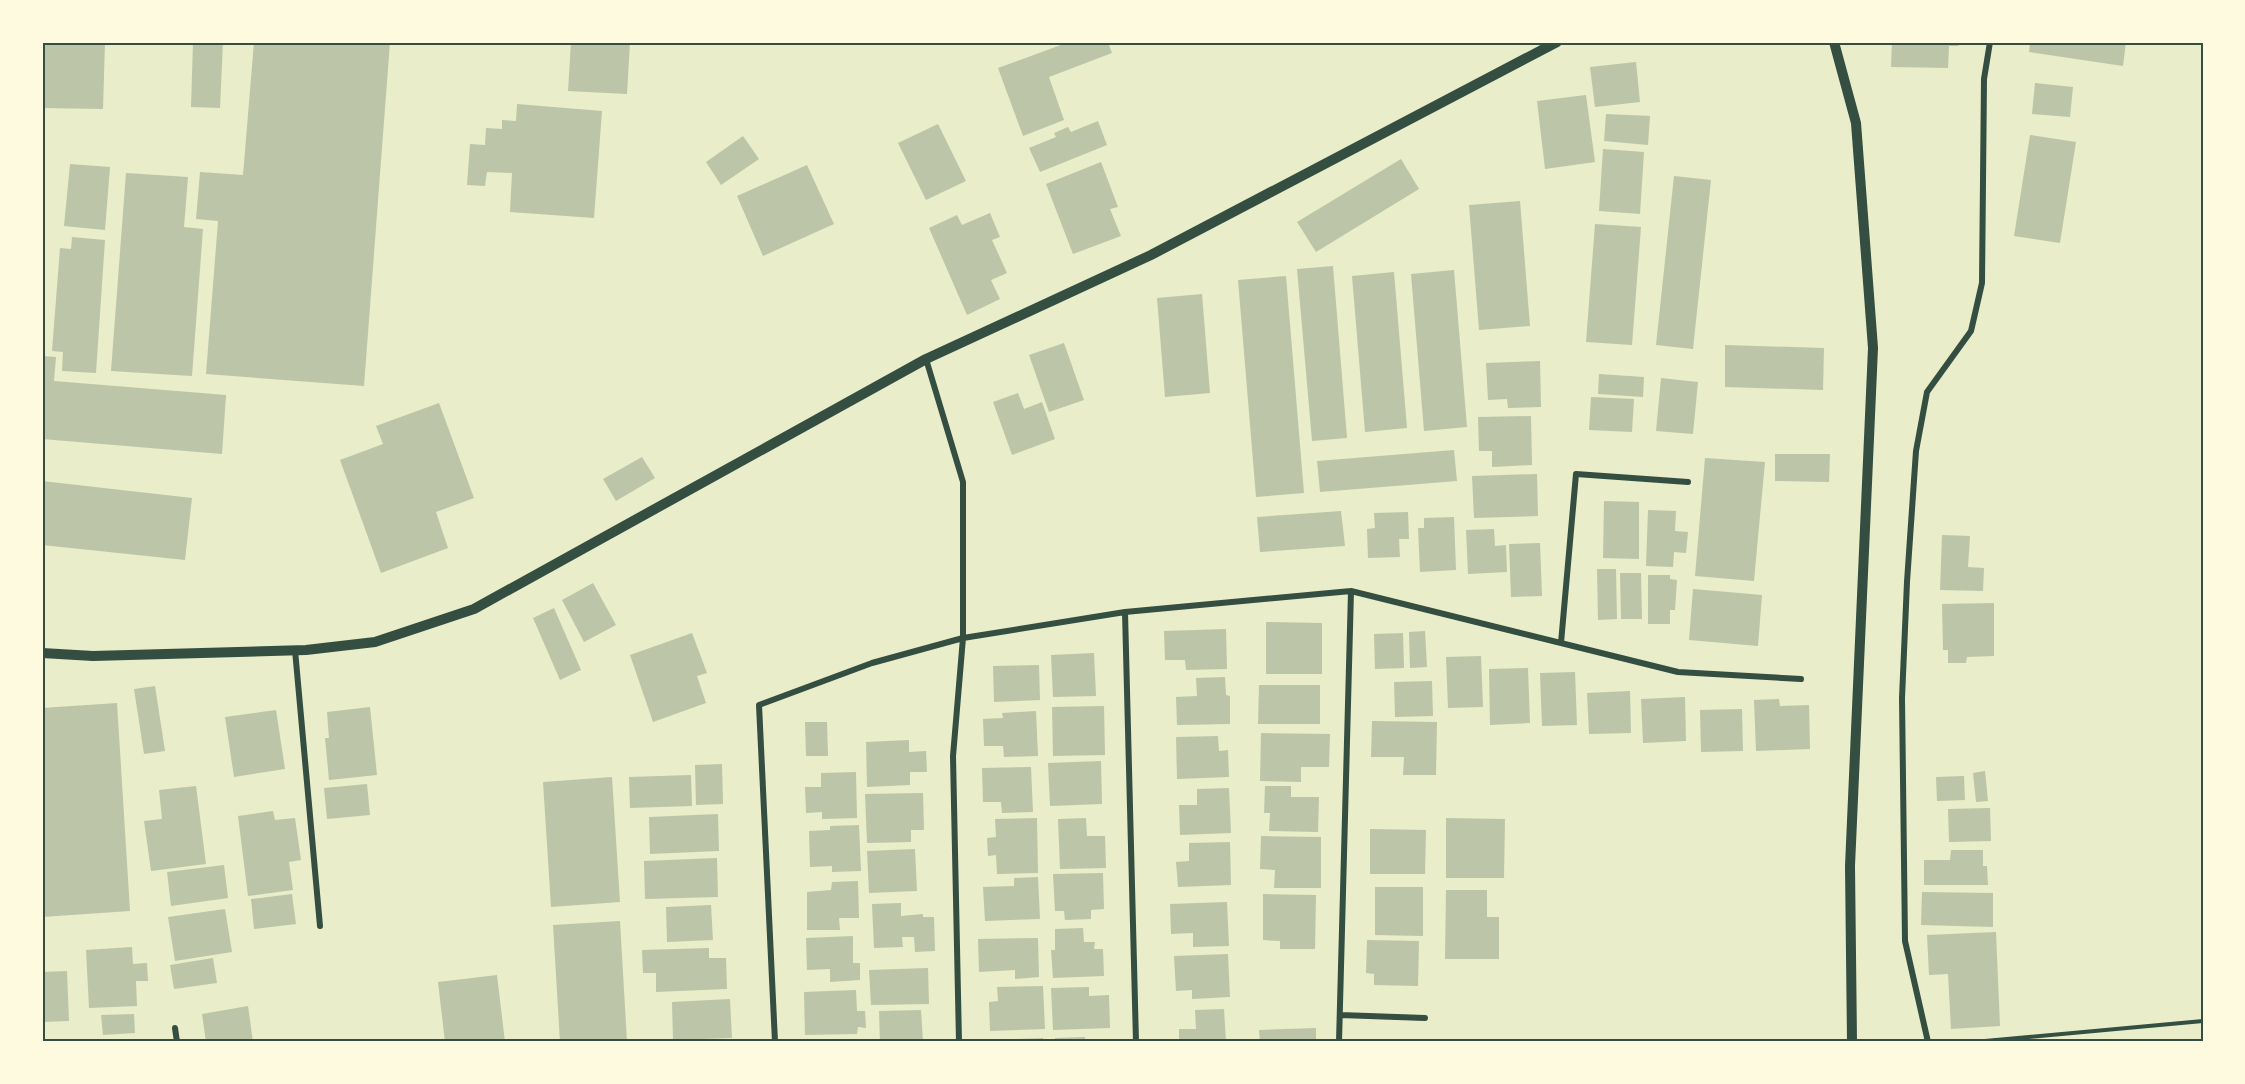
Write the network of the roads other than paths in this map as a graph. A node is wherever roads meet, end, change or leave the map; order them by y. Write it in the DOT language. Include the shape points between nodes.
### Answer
graph roads {
  1 [pos="1557,42"];
  2 [pos="1834,42"];
  3 [pos="1990,42"];
  4 [pos="926,359"];
  5 [pos="1688,482"];
  6 [pos="1351,591"];
  7 [pos="1125,612"];
  8 [pos="963,638"];
  9 [pos="1561,643"];
  10 [pos="295,650"];
  11 [pos="42,653"];
  12 [pos="1801,679"];
  13 [pos="320,926"];
  14 [pos="1340,1015"];
  15 [pos="1425,1018"];
  16 [pos="175,1028"];
  17 [pos="177,1042"];
  18 [pos="775,1042"];
  19 [pos="959,1042"];
  20 [pos="1136,1042"];
  21 [pos="1339,1042"];
  22 [pos="1852,1042"];
  23 [pos="1928,1042"];
  1 -- 4 [label="street" via="1151,255"];
  2 -- 22 [label="street" via="1856,123 1873,348 1850,866"];
  3 -- 23 [label="street" via="1984,79 1982,283 1971,332 1927,392 1916,451 1907,582 1902,698 1905,941"];
  4 -- 8 [label="street" via="963,482"];
  4 -- 10 [label="street" via="474,609 375,642"];
  5 -- 9 [label="street" via="1576,474"];
  6 -- 7 [label="street"];
  6 -- 9 [label="street"];
  6 -- 14 [label="street"];
  7 -- 8 [label="street"];
  7 -- 20 [label="street"];
  8 -- 18 [label="street" via="872,663 759,705"];
  8 -- 19 [label="street" via="953,756"];
  9 -- 12 [label="street" via="1678,672"];
  10 -- 11 [label="street" via="93,656"];
  10 -- 13 [label="street"];
  14 -- 15 [label="street"];
  14 -- 21 [label="street"];
  16 -- 17 [label="street"];
}
